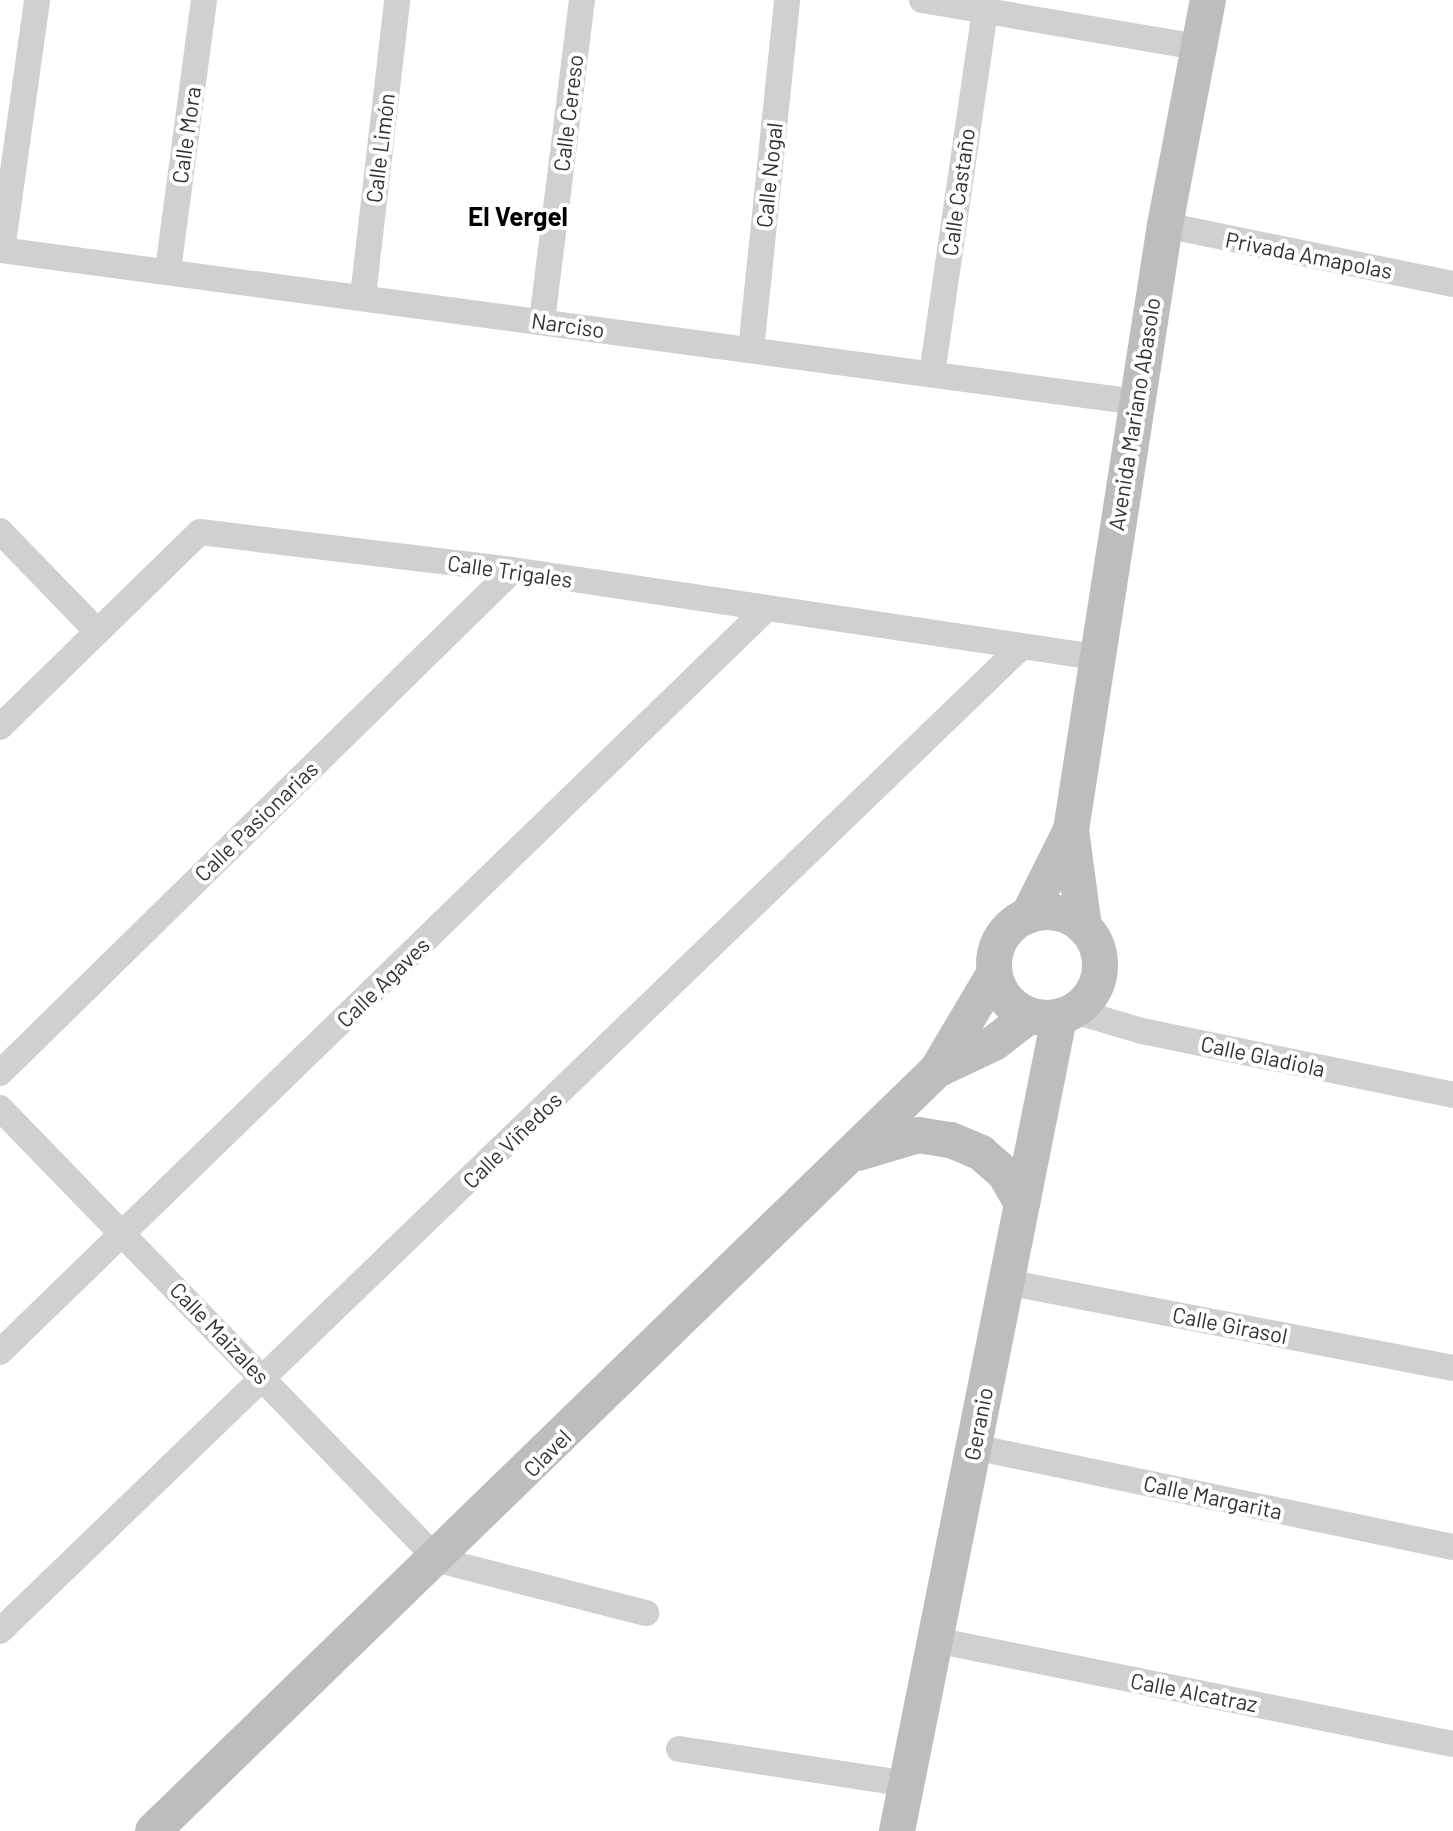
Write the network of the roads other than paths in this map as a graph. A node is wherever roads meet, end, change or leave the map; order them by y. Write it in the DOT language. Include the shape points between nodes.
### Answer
graph roads {
  1 [pos="37,0"];
  2 [pos="204,0"];
  3 [pos="397,0"];
  4 [pos="582,0"];
  5 [pos="787,0"];
  6 [pos="922,0"];
  7 [pos="1208,0"];
  8 [pos="985,10"];
  9 [pos="1198,47"];
  10 [pos="1165,225"];
  11 [pos="1,250"];
  12 [pos="168,270"];
  13 [pos="1453,284"];
  14 [pos="363,296"];
  15 [pos="542,321"];
  16 [pos="751,350"];
  17 [pos="932,374"];
  18 [pos="1136,402"];
  19 [pos="0,531"];
  20 [pos="513,570"];
  21 [pos="764,611"];
  22 [pos="95,629"];
  23 [pos="1021,647"];
  24 [pos="1095,657"];
  25 [pos="0,727"];
  26 [pos="1071,830"];
  27 [pos="1028,916"];
  28 [pos="1084,927"];
  29 [pos="994,974"];
  30 [pos="1054,1015"];
  31 [pos="937,1070"];
  32 [pos="0,1073"];
  33 [pos="1453,1095"];
  34 [pos="0,1108"];
  35 [pos="849,1156"];
  36 [pos="1022,1203"];
  37 [pos="124,1232"];
  38 [pos="1006,1282"];
  39 [pos="0,1352"];
  40 [pos="1453,1368"];
  41 [pos="264,1379"];
  42 [pos="974,1447"];
  43 [pos="1453,1547"];
  44 [pos="438,1560"];
  45 [pos="646,1613"];
  46 [pos="0,1631"];
  47 [pos="935,1640"];
  48 [pos="1453,1744"];
  49 [pos="679,1749"];
  50 [pos="907,1784"];
  51 [pos="153,1831"];
  52 [pos="897,1831"];
  1 -- 11 [label="street"];
  2 -- 12 [label="street, Calle Mora"];
  3 -- 14 [label="street, Calle Limón"];
  4 -- 15 [label="street, Calle Cereso"];
  5 -- 16 [label="street, Calle Nogal"];
  6 -- 8 [label="street"];
  7 -- 9 [label="street, Avenida Mariano Abasolo"];
  8 -- 9 [label="street"];
  8 -- 17 [label="street, Calle Castaño"];
  9 -- 10 [label="street, Avenida Mariano Abasolo"];
  10 -- 13 [label="street, Privada Amapolas"];
  10 -- 18 [label="street, Avenida Mariano Abasolo"];
  11 -- 12 [label="street, Narciso"];
  12 -- 14 [label="street, Narciso"];
  14 -- 15 [label="street, Narciso"];
  15 -- 16 [label="street, Narciso"];
  16 -- 17 [label="street, Narciso"];
  17 -- 18 [label="street, Narciso"];
  18 -- 24 [label="street, Avenida Mariano Abasolo"];
  19 -- 22 [label="street"];
  20 -- 21 [label="street, Calle Trigales"];
  20 -- 22 [label="street, Calle Trigales" via="200,532"];
  20 -- 32 [label="street, Calle Pasionarias"];
  21 -- 23 [label="street, Calle Trigales"];
  21 -- 37 [label="street, Calle Agaves"];
  22 -- 25 [label="street, Calle Trigales"];
  23 -- 24 [label="street, Calle Trigales"];
  23 -- 41 [label="street, Calle Viñedos"];
  24 -- 26 [label="street, Avenida Mariano Abasolo"];
  26 -- 27 [label="street"];
  26 -- 28 [label="street"];
  27 -- 28 [label="street" via="1059,913"];
  27 -- 29 [label="street" via="998,944"];
  28 -- 30 [label="street" via="1094,940 1100,972 1087,1001"];
  29 -- 30 [label="street" via="1005,1000"];
  29 -- 31 [label="street"];
  30 -- 31 [label="street"];
  30 -- 33 [label="street, Calle Gladiola"];
  30 -- 36 [label="street, Geranio"];
  31 -- 35 [label="street, Clavel"];
  34 -- 37 [label="street, Calle Maizales"];
  35 -- 36 [label="street" via="918,1135 951,1140 981,1153 1005,1174"];
  35 -- 44 [label="street, Clavel"];
  36 -- 38 [label="street, Geranio"];
  37 -- 39 [label="street, Calle Agaves"];
  37 -- 41 [label="street, Calle Maizales"];
  38 -- 40 [label="street, Calle Girasol"];
  38 -- 42 [label="street, Geranio"];
  41 -- 44 [label="street, Calle Maizales"];
  41 -- 46 [label="street, Calle Viñedos"];
  42 -- 43 [label="street, Calle Margarita"];
  42 -- 47 [label="street, Geranio"];
  44 -- 45 [label="street"];
  44 -- 51 [label="street, Clavel"];
  47 -- 48 [label="street, Calle Alcatraz"];
  47 -- 50 [label="street, Geranio"];
  49 -- 50 [label="street"];
  50 -- 52 [label="street, Geranio"];
}
